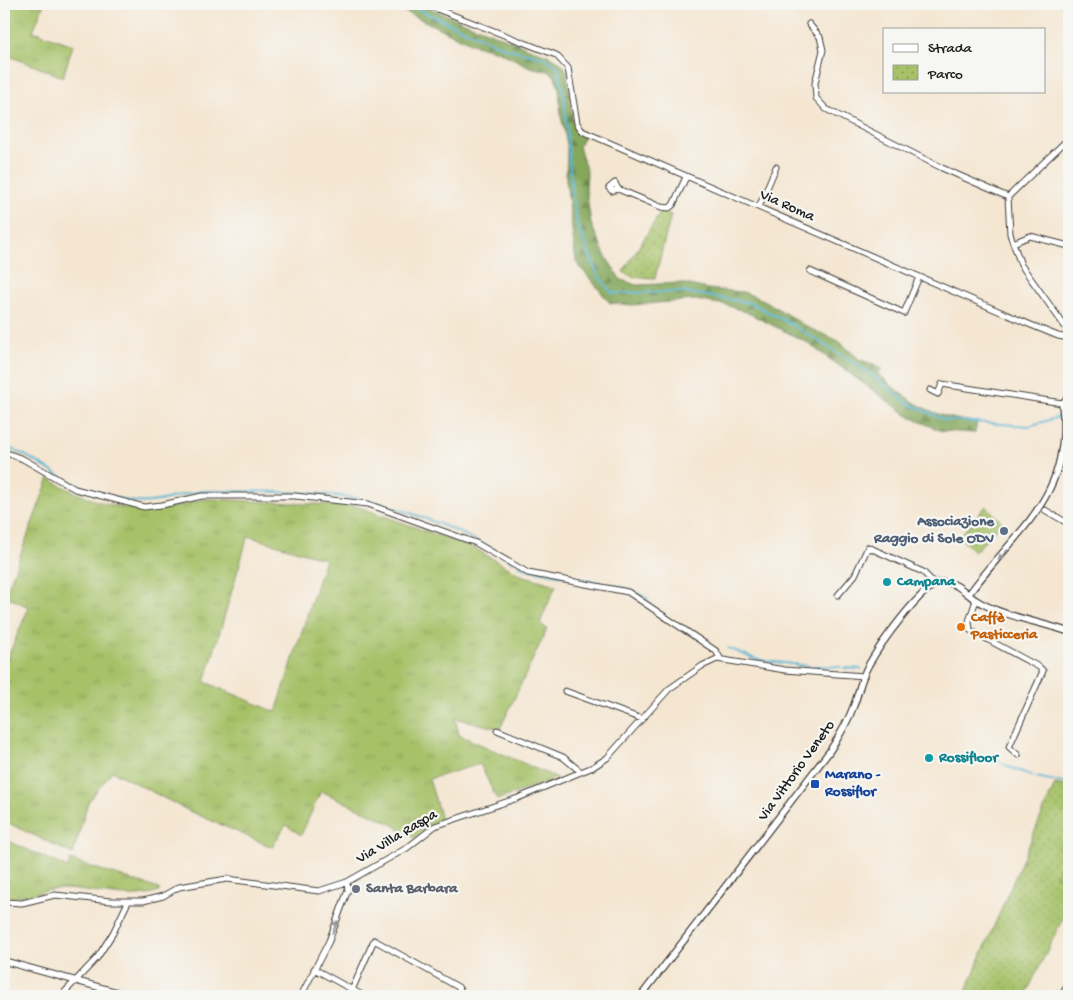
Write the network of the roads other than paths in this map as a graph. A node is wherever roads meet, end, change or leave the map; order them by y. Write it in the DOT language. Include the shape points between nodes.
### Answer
graph roads {
  1 [pos="424,4"];
  2 [pos="809,24"];
  3 [pos="1069,138"];
  4 [pos="776,167"];
  5 [pos="686,177"];
  6 [pos="618,189"];
  7 [pos="1008,197"];
  8 [pos="759,207"];
  9 [pos="1013,243"];
  10 [pos="1069,246"];
  11 [pos="810,271"];
  12 [pos="919,277"];
  13 [pos="1069,332"];
  14 [pos="1069,338"];
  15 [pos="930,390"];
  16 [pos="1069,398"];
  17 [pos="1065,406"];
  18 [pos="4,452"];
  19 [pos="1045,510"];
  20 [pos="1069,524"];
  21 [pos="934,583"];
  22 [pos="969,594"];
  23 [pos="838,595"];
  24 [pos="976,600"];
  25 [pos="1069,632"];
  26 [pos="720,658"];
  27 [pos="864,676"];
  28 [pos="565,691"];
  29 [pos="642,719"];
  30 [pos="497,730"];
  31 [pos="1018,755"];
  32 [pos="581,772"];
  33 [pos="347,882"];
  34 [pos="4,902"];
  35 [pos="128,902"];
  36 [pos="4,961"];
  37 [pos="314,969"];
  38 [pos="1069,980"];
  39 [pos="74,981"];
  40 [pos="352,990"];
  41 [pos="61,996"];
  42 [pos="131,996"];
  43 [pos="301,996"];
  44 [pos="364,996"];
  45 [pos="459,996"];
  46 [pos="641,996"];
  47 [pos="1062,996"];
  1 -- 5 [label="street, Via Roma" via="556,55 568,68 574,111 582,131"];
  2 -- 7 [label="street" via="820,37 823,50 815,83 816,98 826,109 942,168"];
  3 -- 7 [label="street"];
  4 -- 8 [label="street"];
  5 -- 6 [label="street" via="673,205 667,210"];
  5 -- 8 [label="street, Via Roma"];
  7 -- 9 [label="street"];
  8 -- 12 [label="street, Via Roma"];
  9 -- 10 [label="street" via="1030,236"];
  9 -- 13 [label="street" via="1021,265"];
  11 -- 12 [label="street" via="904,313"];
  12 -- 14 [label="street, Via Roma"];
  15 -- 17 [label="street" via="938,394 942,384"];
  16 -- 17 [label="street"];
  17 -- 19 [label="street" via="1065,467 1058,489"];
  18 -- 26 [label="street" via="75,488 144,507 211,496 296,496 368,504 476,543 528,573 628,592 716,650"];
  19 -- 20 [label="street"];
  19 -- 22 [label="street, one-way" via="981,577"];
  21 -- 22 [label="street" via="952,584"];
  21 -- 23 [label="street" via="918,569 868,547 855,575"];
  21 -- 27 [label="street, Via Vittorio Veneto" via="926,588 897,624"];
  22 -- 24 [label="street"];
  24 -- 25 [label="street"];
  24 -- 31 [label="street" via="969,621 970,630 1043,671 1009,747"];
  26 -- 27 [label="street" via="785,670"];
  26 -- 29 [label="street, Via Villa Raspa" via="702,666 669,689"];
  27 -- 46 [label="street, Via Vittorio Veneto" via="845,728 830,752"];
  28 -- 29 [label="street"];
  29 -- 32 [label="street, Via Villa Raspa" via="607,758"];
  30 -- 32 [label="street" via="563,757"];
  32 -- 33 [label="street, Via Villa Raspa" via="436,826 407,848"];
  33 -- 35 [label="street, Via Villa Raspa" via="319,891 227,879 204,881 179,887 163,896"];
  37 -- 33 [label="street, one-way" via="342,909"];
  34 -- 35 [label="street, Via Villa Raspa" via="22,903 55,895"];
  35 -- 39 [label="street" via="97,958"];
  36 -- 39 [label="street"];
  37 -- 40 [label="street"];
  37 -- 43 [label="street"];
  38 -- 47 [label="street"];
  39 -- 41 [label="street"];
  39 -- 42 [label="street"];
  40 -- 44 [label="street"];
  40 -- 45 [label="street" via="374,940 458,987"];
}
